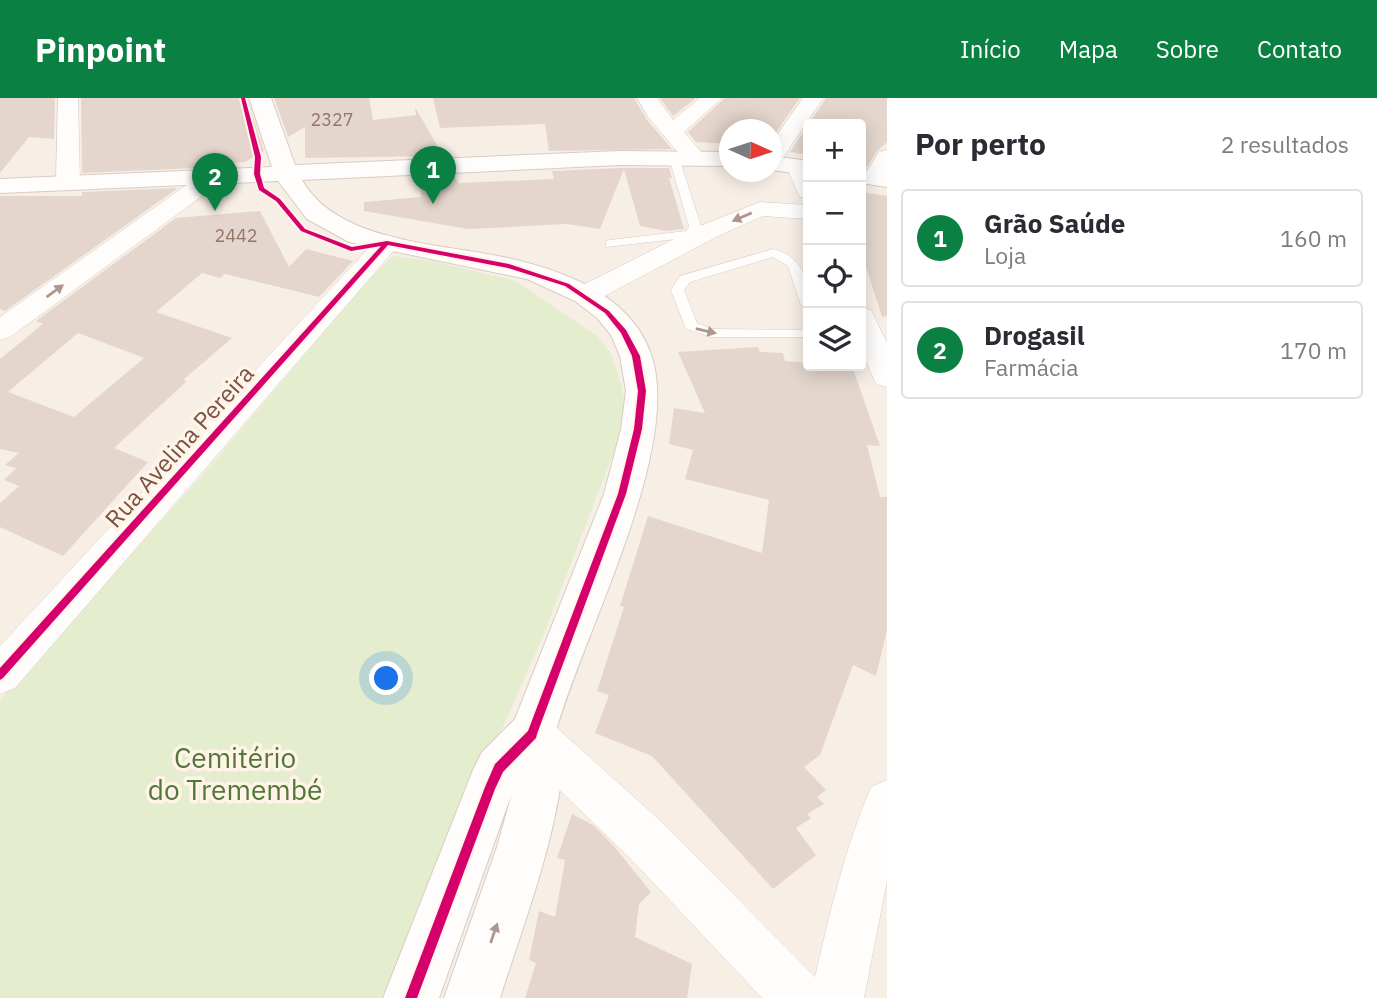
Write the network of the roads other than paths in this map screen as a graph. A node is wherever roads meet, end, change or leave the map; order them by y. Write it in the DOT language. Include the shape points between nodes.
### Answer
graph roads {
  1 [pos="68,98"];
  2 [pos="260,98"];
  3 [pos="266,98"];
  4 [pos="647,98"];
  5 [pos="712,98"];
  6 [pos="813,98"];
  7 [pos="673,131"];
  8 [pos="782,143"];
  9 [pos="685,158"];
  10 [pos="719,159"];
  11 [pos="782,164"];
  12 [pos="802,167"];
  13 [pos="286,173"];
  14 [pos="213,177"];
  15 [pos="68,183"];
  16 [pos="0,186"];
  17 [pos="803,212"];
  18 [pos="387,243"];
  19 [pos="610,244"];
  20 [pos="803,286"];
  21 [pos="585,295"];
  22 [pos="866,328"];
  23 [pos="0,331"];
  24 [pos="803,334"];
  25 [pos="887,377"];
  26 [pos="0,675"];
  27 [pos="532,734"];
  28 [pos="887,803"];
  29 [pos="411,998"];
  30 [pos="472,998"];
  31 [pos="800,998"];
  32 [pos="837,998"];
  1 -- 15 [label="street"];
  2 -- 3 [label="lane"];
  2 -- 13 [label="main road"];
  4 -- 7 [label="street"];
  5 -- 7 [label="street"];
  6 -- 8 [label="street"];
  7 -- 9 [label="street"];
  9 -- 10 [label="main road"];
  9 -- 13 [label="main road"];
  9 -- 19 [label="lane" via="695,226 690,233"];
  11 -- 12 [label="main road"];
  13 -- 14 [label="main road"];
  13 -- 18 [label="main road" via="318,218 336,229"];
  14 -- 15 [label="main road"];
  23 -- 14 [label="street, one-way"];
  15 -- 16 [label="main road"];
  17 -- 21 [label="street, one-way" via="761,209"];
  18 -- 21 [label="main road" via="537,273"];
  18 -- 26 [label="street, Rua Avelina Pereira"];
  20 -- 24 [label="lane, one-way" via="794,262 772,253 685,279 677,290 691,326 711,334"];
  21 -- 27 [label="main road" via="624,332 636,356 642,391 638,429 622,494"];
  22 -- 25 [label="street"];
  27 -- 29 [label="main road" via="499,768 490,787"];
  30 -- 27 [label="main road, one-way" via="536,792"];
  27 -- 31 [label="street" via="648,841"];
  28 -- 32 [label="street" via="861,886"];
}
